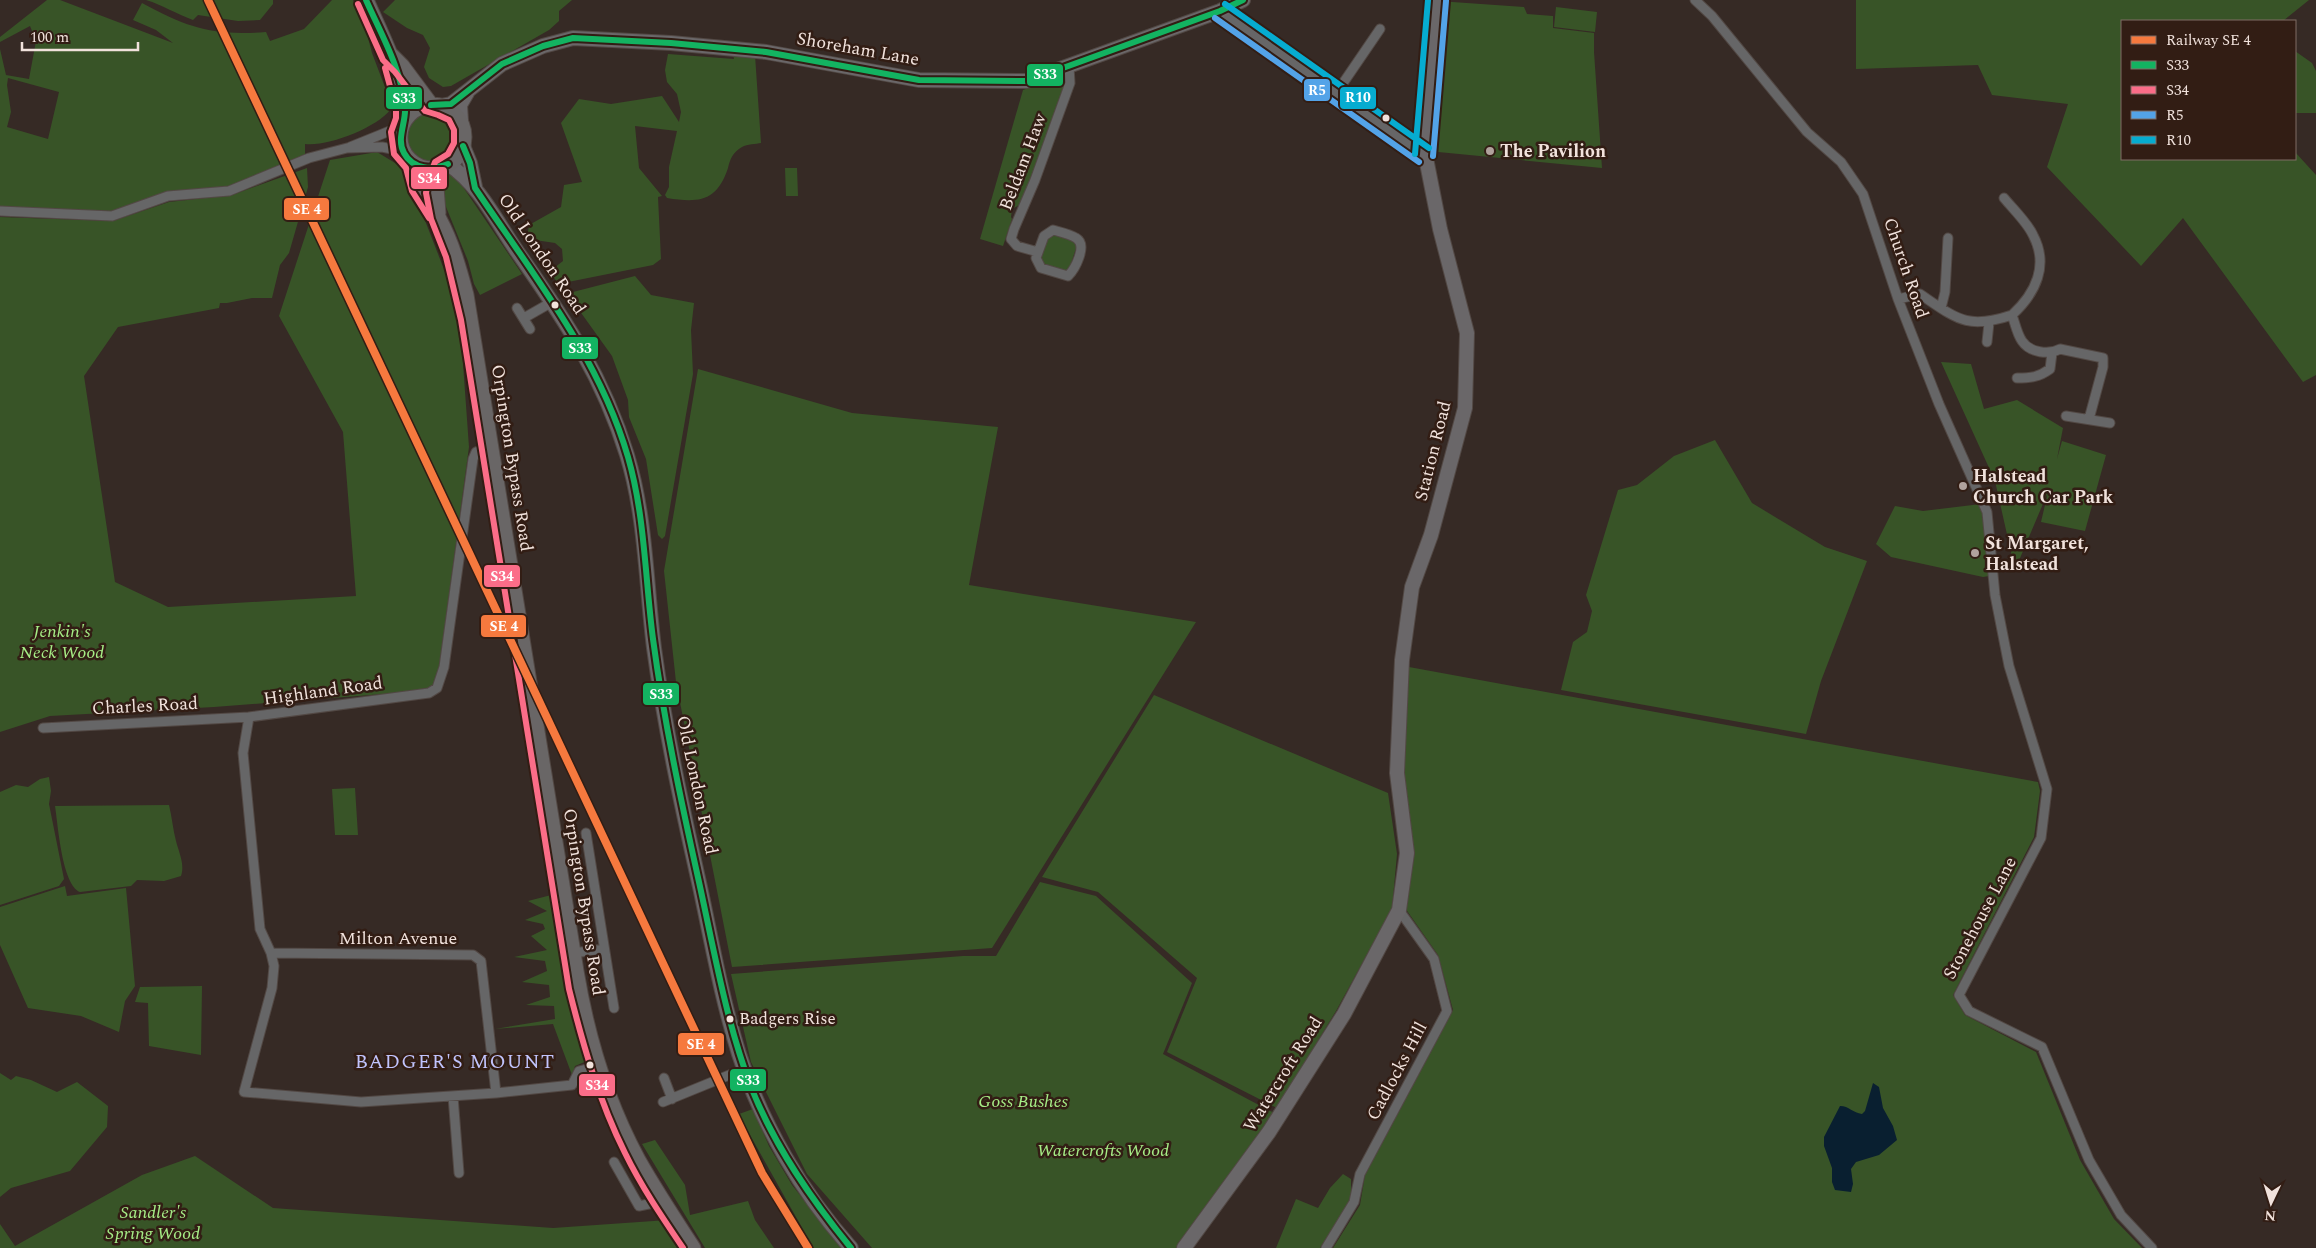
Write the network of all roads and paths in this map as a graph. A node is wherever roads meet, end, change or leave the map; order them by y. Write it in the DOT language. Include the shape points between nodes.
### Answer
graph roads {
  1 [pos="366,0"];
  2 [pos="1243,0"];
  3 [pos="1437,0"];
  4 [pos="1695,0"];
  5 [pos="1220,11"];
  6 [pos="1380,29"];
  7 [pos="390,54"];
  8 [pos="1069,66"];
  9 [pos="467,92"];
  10 [pos="1337,92"];
  11 [pos="436,105"];
  12 [pos="460,121"];
  13 [pos="404,123"];
  14 [pos="463,146"];
  15 [pos="347,148"];
  16 [pos="402,151"];
  17 [pos="1424,155"];
  18 [pos="414,164"];
  19 [pos="445,166"];
  20 [pos="475,188"];
  21 [pos="2004,198"];
  22 [pos="0,212"];
  23 [pos="439,217"];
  24 [pos="1948,238"];
  25 [pos="1038,252"];
  26 [pos="1898,298"];
  27 [pos="552,302"];
  28 [pos="517,308"];
  29 [pos="1941,308"];
  30 [pos="2012,315"];
  31 [pos="524,318"];
  32 [pos="1989,323"];
  33 [pos="530,329"];
  34 [pos="1987,342"];
  35 [pos="2052,353"];
  36 [pos="2017,378"];
  37 [pos="2066,416"];
  38 [pos="2089,419"];
  39 [pos="2110,423"];
  40 [pos="490,446"];
  41 [pos="1995,595"];
  42 [pos="249,717"];
  43 [pos="43,728"];
  44 [pos="586,834"];
  45 [pos="1399,910"];
  46 [pos="604,950"];
  47 [pos="271,953"];
  48 [pos="573,953"];
  49 [pos="614,1008"];
  50 [pos="598,1066"];
  51 [pos="744,1069"];
  52 [pos="664,1078"];
  53 [pos="496,1093"];
  54 [pos="453,1096"];
  55 [pos="672,1098"];
  56 [pos="663,1102"];
  57 [pos="614,1162"];
  58 [pos="459,1173"];
  59 [pos="663,1200"];
  60 [pos="693,1248"];
  61 [pos="851,1248"];
  62 [pos="1184,1248"];
  63 [pos="1326,1248"];
  64 [pos="2152,1248"];
  1 -- 7 [label="main road"];
  2 -- 5 [label="street, Shoreham Lane"];
  3 -- 17 [label="street, Station Road"];
  4 -- 26 [label="street, Church Road" via="1712,16 1808,132 1841,162 1855,181 1863,194"];
  5 -- 8 [label="street, Shoreham Lane"];
  5 -- 10 [label="street"];
  6 -- 10 [label="street"];
  7 -- 11 [label="main road"];
  7 -- 13 [label="main road" via="402,92"];
  8 -- 9 [label="street, Shoreham Lane" via="1027,81 919,80 766,52 583,38 543,46 502,64"];
  8 -- 25 [label="street, Beldam Haw" via="1070,83 1011,239 1017,246"];
  9 -- 11 [label="street, Shoreham Lane" via="451,104"];
  9 -- 12 [label="street" via="460,105"];
  10 -- 17 [label="street"];
  11 -- 12 [label="main road" via="455,114"];
  11 -- 13 [label="main road" via="416,109"];
  12 -- 14 [label="main road"];
  13 -- 15 [label="street" via="395,131"];
  13 -- 16 [label="main road" via="400,140"];
  14 -- 19 [label="main road" via="460,154"];
  14 -- 20 [label="street, Old London Road"];
  15 -- 16 [label="street" via="382,147"];
  15 -- 22 [label="street" via="309,158 229,191 168,196 112,216"];
  16 -- 18 [label="main road"];
  17 -- 45 [label="street, Station Road" via="1467,333 1465,408 1412,588 1402,660 1397,773 1407,853"];
  18 -- 19 [label="main road" via="427,168"];
  18 -- 23 [label="main road, Orpington Bypass Road" via="420,187"];
  19 -- 20 [label="street, Old London Road"];
  19 -- 23 [label="main road, Orpington Bypass Road" via="436,187"];
  20 -- 27 [label="street, Old London Road"];
  21 -- 30 [label="street" via="2033,233 2041,255 2038,280"];
  23 -- 40 [label="main road, Orpington Bypass Road" via="466,295"];
  24 -- 29 [label="street"];
  25 -- 25 [label="street" via="1036,258 1041,268 1068,276 1073,272 1081,244 1077,238 1053,230 1044,236"];
  26 -- 29 [label="street" via="1920,294"];
  26 -- 41 [label="street, Church Road" via="1939,404 1987,512"];
  27 -- 31 [label="street"];
  27 -- 51 [label="street, Old London Road" via="603,389 634,480 663,712 673,766 724,996"];
  28 -- 31 [label="street"];
  29 -- 32 [label="street" via="1960,320"];
  30 -- 32 [label="street"];
  30 -- 35 [label="street" via="2022,341 2030,348"];
  31 -- 33 [label="street"];
  32 -- 34 [label="street"];
  35 -- 36 [label="street" via="2050,369 2035,378"];
  35 -- 38 [label="street" via="2060,349 2103,358"];
  37 -- 38 [label="street"];
  38 -- 39 [label="street"];
  40 -- 42 [label="street, Highland Road" via="476,452 474,459 444,667 437,688 429,693"];
  40 -- 48 [label="main road, Orpington Bypass Road"];
  41 -- 64 [label="street, Stonehouse Lane" via="2010,666 2047,788 2040,838 1959,994 1969,1010 2042,1047 2089,1160 2121,1215"];
  42 -- 43 [label="street, Charles Road"];
  42 -- 47 [label="street, Highland Road" via="243,753 260,929"];
  44 -- 46 [label="street"];
  45 -- 62 [label="street, Watercroft Road" via="1344,1014 1258,1149"];
  45 -- 63 [label="street, Cadlocks Hill" via="1434,959 1447,1010 1360,1174 1354,1202"];
  46 -- 48 [label="street"];
  46 -- 49 [label="street"];
  47 -- 53 [label="street, Milton Avenue" via="473,955 481,961"];
  47 -- 54 [label="street, Highland Road" via="274,966 272,988 244,1092 360,1102"];
  48 -- 50 [label="main road, Orpington Bypass Road" via="586,1024"];
  50 -- 53 [label="street" via="579,1071 572,1084"];
  50 -- 59 [label="main road, Orpington Bypass Road" via="625,1133"];
  51 -- 55 [label="street"];
  51 -- 61 [label="street, Old London Road" via="767,1122 797,1176"];
  52 -- 55 [label="street"];
  53 -- 54 [label="street"];
  54 -- 58 [label="street"];
  55 -- 56 [label="street"];
  57 -- 59 [label="street" via="639,1206"];
  59 -- 60 [label="main road, Orpington Bypass Road"];
}
